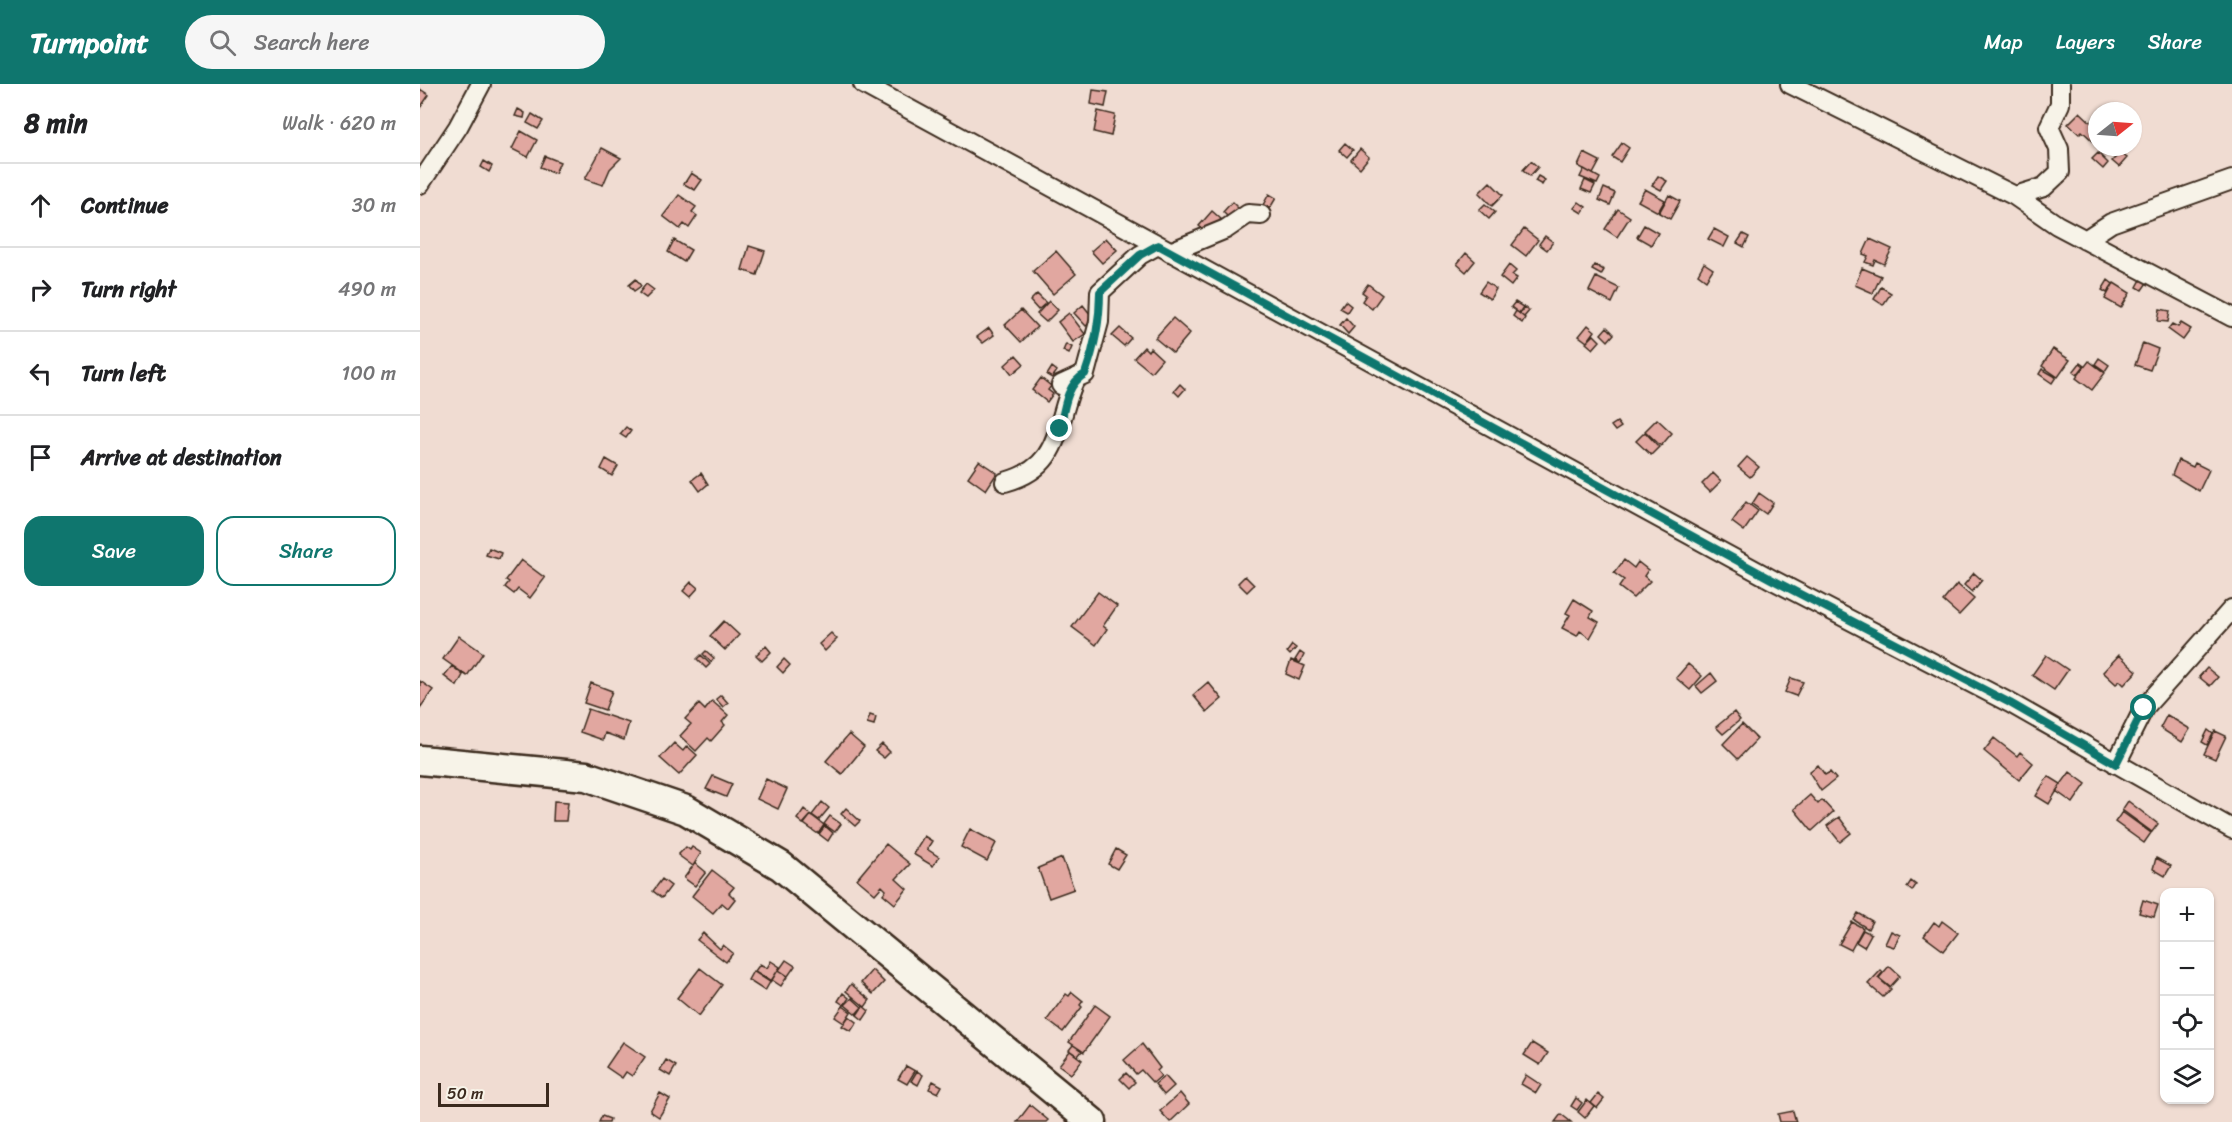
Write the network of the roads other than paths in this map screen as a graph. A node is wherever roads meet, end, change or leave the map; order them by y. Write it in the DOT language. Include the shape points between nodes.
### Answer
graph roads {
  1 [pos="481,84"];
  2 [pos="1790,84"];
  3 [pos="2060,84"];
  4 [pos="874,87"];
  5 [pos="2232,180"];
  6 [pos="420,184"];
  7 [pos="2015,196"];
  8 [pos="1261,215"];
  9 [pos="2085,240"];
  10 [pos="1164,248"];
  11 [pos="2232,316"];
  12 [pos="1005,482"];
  13 [pos="2232,609"];
  14 [pos="420,760"];
  15 [pos="2116,764"];
  16 [pos="2232,829"];
  17 [pos="1092,1122"];
  1 -- 6 [label="street"];
  2 -- 7 [label="street"];
  3 -- 7 [label="street" via="2060,104 2049,127 2059,149 2061,172 2044,187"];
  4 -- 10 [label="street"];
  5 -- 9 [label="street" via="2111,224"];
  7 -- 9 [label="street"];
  8 -- 10 [label="street" via="1248,213 1226,230"];
  9 -- 11 [label="street"];
  10 -- 12 [label="street" via="1140,255 1100,292 1100,322 1092,354 1085,374 1068,382 1060,429 1043,461 1026,476"];
  10 -- 15 [label="street" via="1771,579 2010,703"];
  13 -- 15 [label="street" via="2144,708"];
  14 -- 17 [label="main road" via="586,776 686,810 781,866"];
  15 -- 16 [label="street"];
}
